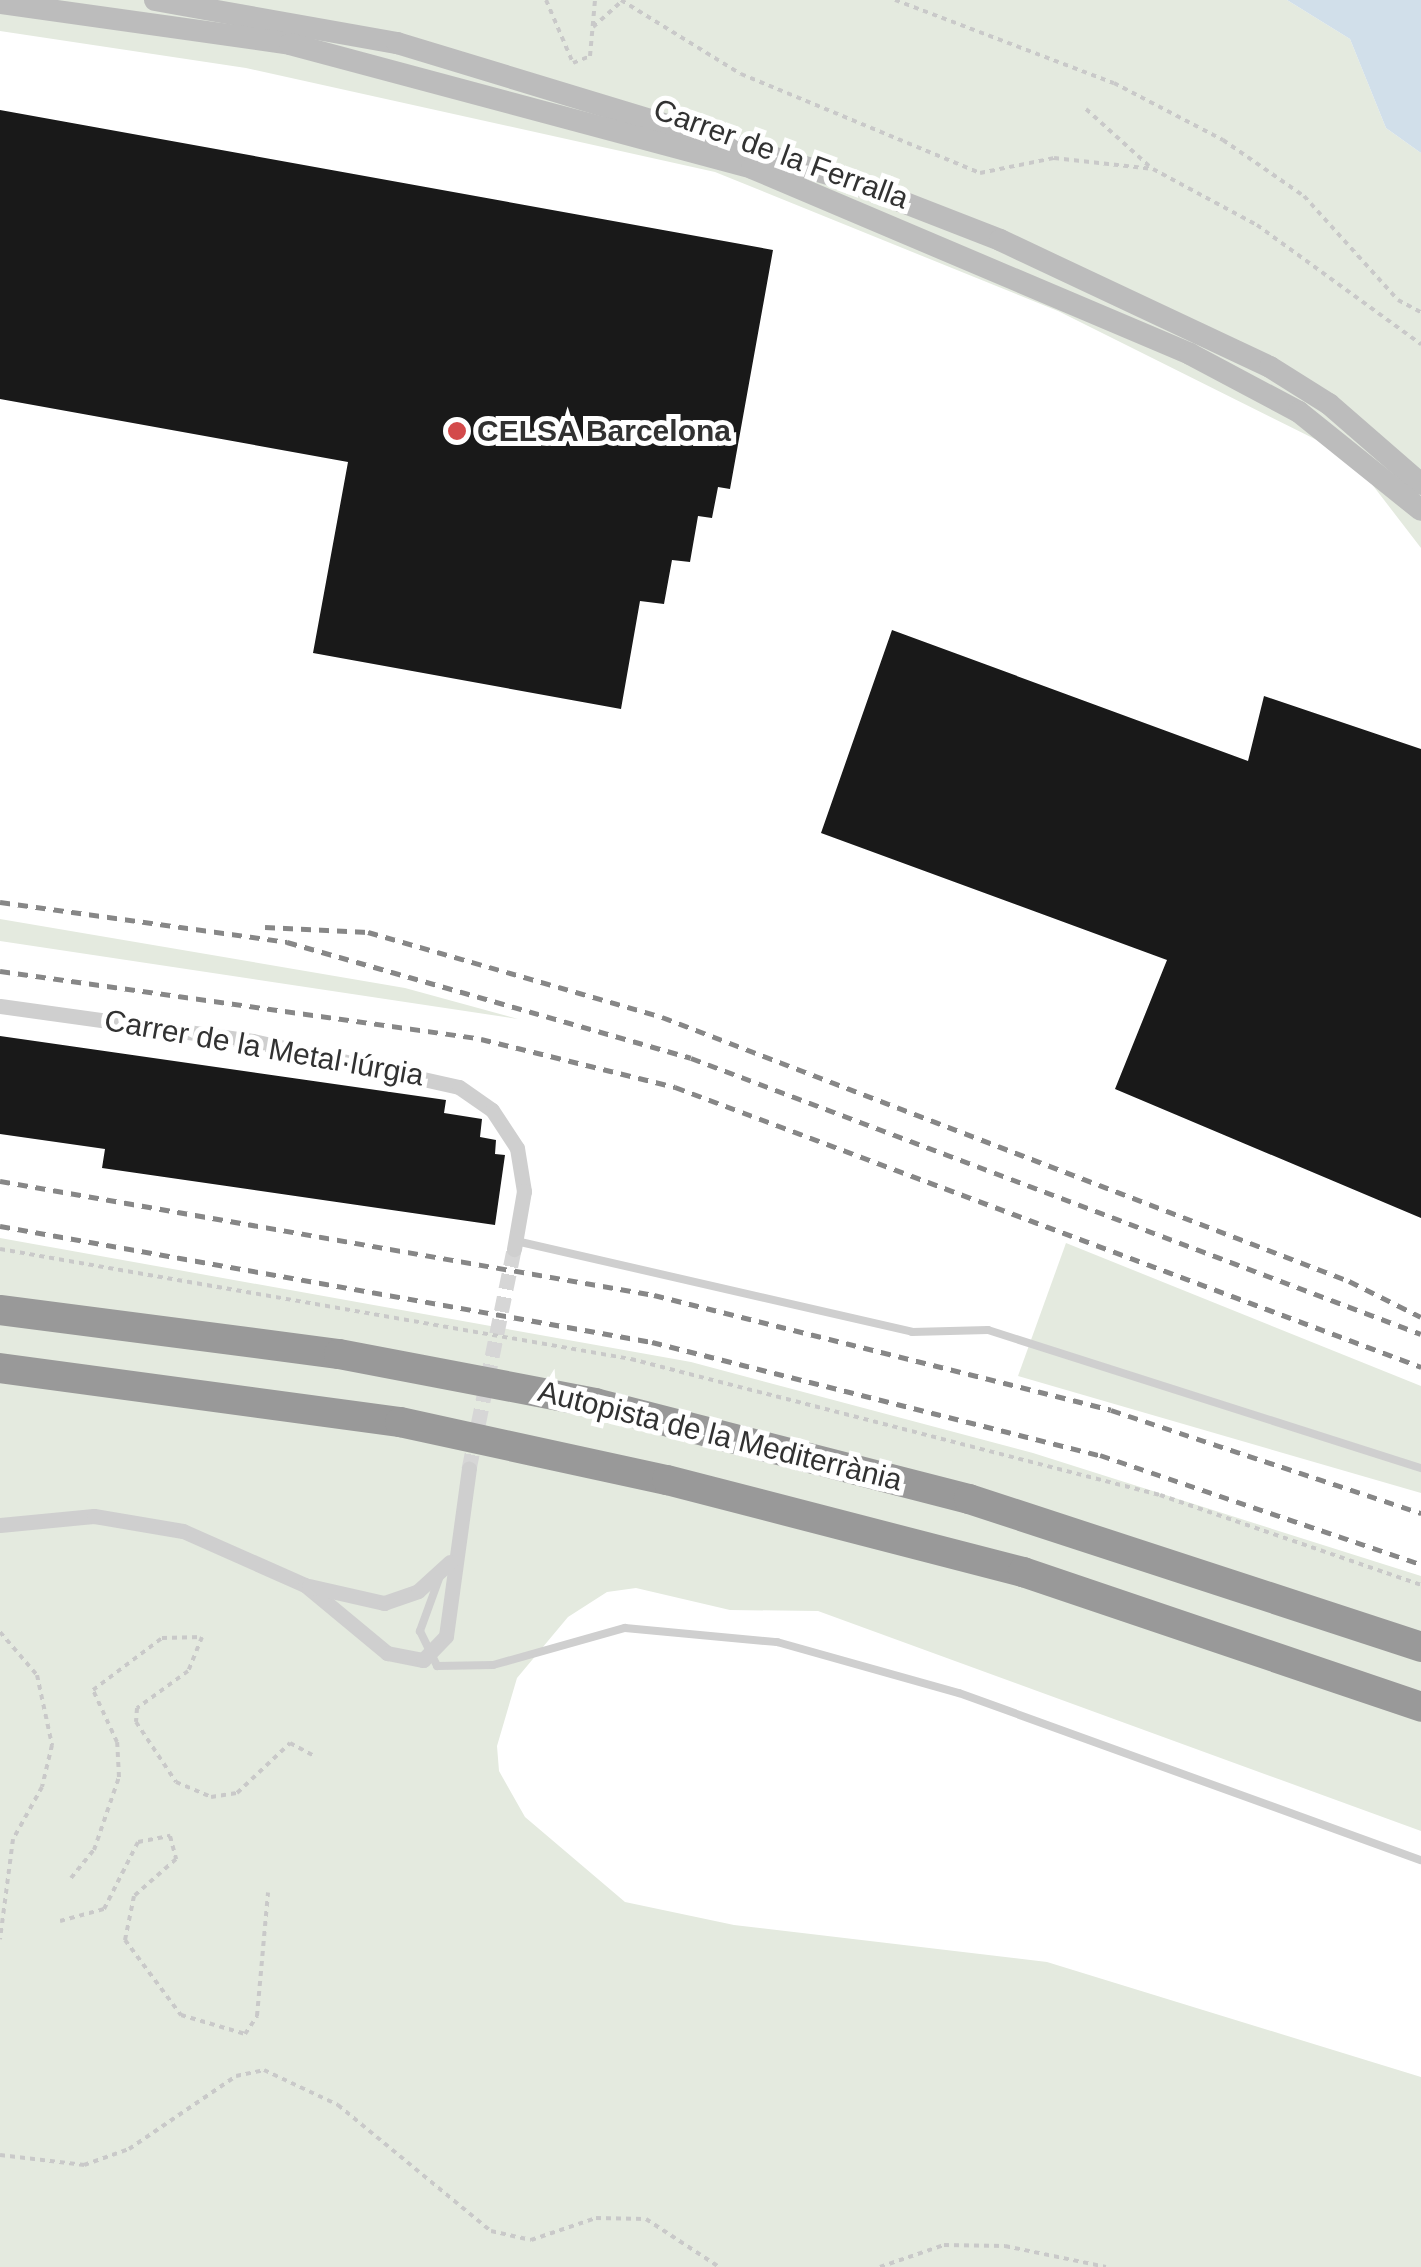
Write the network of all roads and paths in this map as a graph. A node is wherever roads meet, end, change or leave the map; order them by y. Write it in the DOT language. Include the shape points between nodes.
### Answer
graph roads {
  1 [pos="155,0"];
  2 [pos="546,0"];
  3 [pos="595,0"];
  4 [pos="622,0"];
  5 [pos="895,0"];
  6 [pos="0,3"];
  7 [pos="593,27"];
  8 [pos="1086,109"];
  9 [pos="1153,169"];
  10 [pos="1421,312"];
  11 [pos="1421,344"];
  12 [pos="1421,484"];
  13 [pos="1421,510"];
  14 [pos="0,1006"];
  15 [pos="515,1245"];
  16 [pos="0,1248"];
  17 [pos="0,1310"];
  18 [pos="0,1368"];
  19 [pos="1421,1468"];
  20 [pos="470,1469"];
  21 [pos="0,1525"];
  22 [pos="452,1558"];
  23 [pos="441,1574"];
  24 [pos="1421,1585"];
  25 [pos="305,1586"];
  26 [pos="0,1632"];
  27 [pos="1421,1647"];
  28 [pos="428,1657"];
  29 [pos="1421,1707"];
  30 [pos="314,1756"];
  31 [pos="1421,1860"];
  32 [pos="71,1878"];
  33 [pos="268,1892"];
  34 [pos="60,1921"];
  35 [pos="0,1939"];
  36 [pos="0,2155"];
  37 [pos="719,2267"];
  38 [pos="880,2267"];
  39 [pos="1106,2267"];
  1 -- 12 [label="street, Carrer de la Ferralla" via="396,43 842,178 1000,240 1270,368 1329,404"];
  2 -- 7 [label="path" via="566,48 584,63"];
  3 -- 7 [label="path"];
  4 -- 7 [label="path"];
  4 -- 9 [label="path" via="742,74 980,172 1054,158"];
  5 -- 10 [label="path" via="1114,83 1222,140 1304,196 1398,300"];
  6 -- 13 [label="street, Carrer de la Ferralla" via="290,44 752,168 1190,354 1299,412"];
  8 -- 9 [label="path"];
  9 -- 11 [label="path" via="1257,225"];
  14 -- 15 [label="street, Carrer de la Metal·lúrgia" via="254,1041 459,1086 492,1110 517,1148 524,1192"];
  15 -- 19 [label="lane" via="912,1332 988,1330"];
  16 -- 24 [label="path" via="631,1359 1160,1495"];
  17 -- 27 [label="highway, Autopista de la Mediterrània" via="339,1354 720,1432 968,1499"];
  18 -- 29 [label="highway, Autopista de la Mediterrània" via="125,1380 535,1448 836,1521 1115,1601"];
  20 -- 22 [label="street"];
  21 -- 25 [label="street" via="139,1520"];
  22 -- 23 [label="street"];
  22 -- 28 [label="street" via="446,1636"];
  23 -- 25 [label="street" via="384,1603"];
  23 -- 28 [label="lane" via="420,1632"];
  25 -- 28 [label="street" via="387,1652"];
  26 -- 35 [label="path" via="37,1675 52,1745 42,1786 13,1839"];
  28 -- 31 [label="lane" via="437,1666 493,1665 625,1628 777,1642 960,1693"];
  30 -- 32 [label="path" via="290,1743 237,1793 211,1796 176,1782 136,1722 137,1708 188,1671 202,1637 162,1638 93,1690 117,1742 119,1778 94,1850"];
  33 -- 34 [label="path" via="257,2016 245,2034 180,2015 125,1940 134,1896 176,1859 170,1836 138,1842 104,1909"];
  36 -- 37 [label="path" via="84,2165 129,2149 225,2082 264,2070 338,2105 491,2231 531,2240 596,2218 634,2217 669,2228"];
  38 -- 39 [label="path" via="944,2244 1005,2246"];
}
